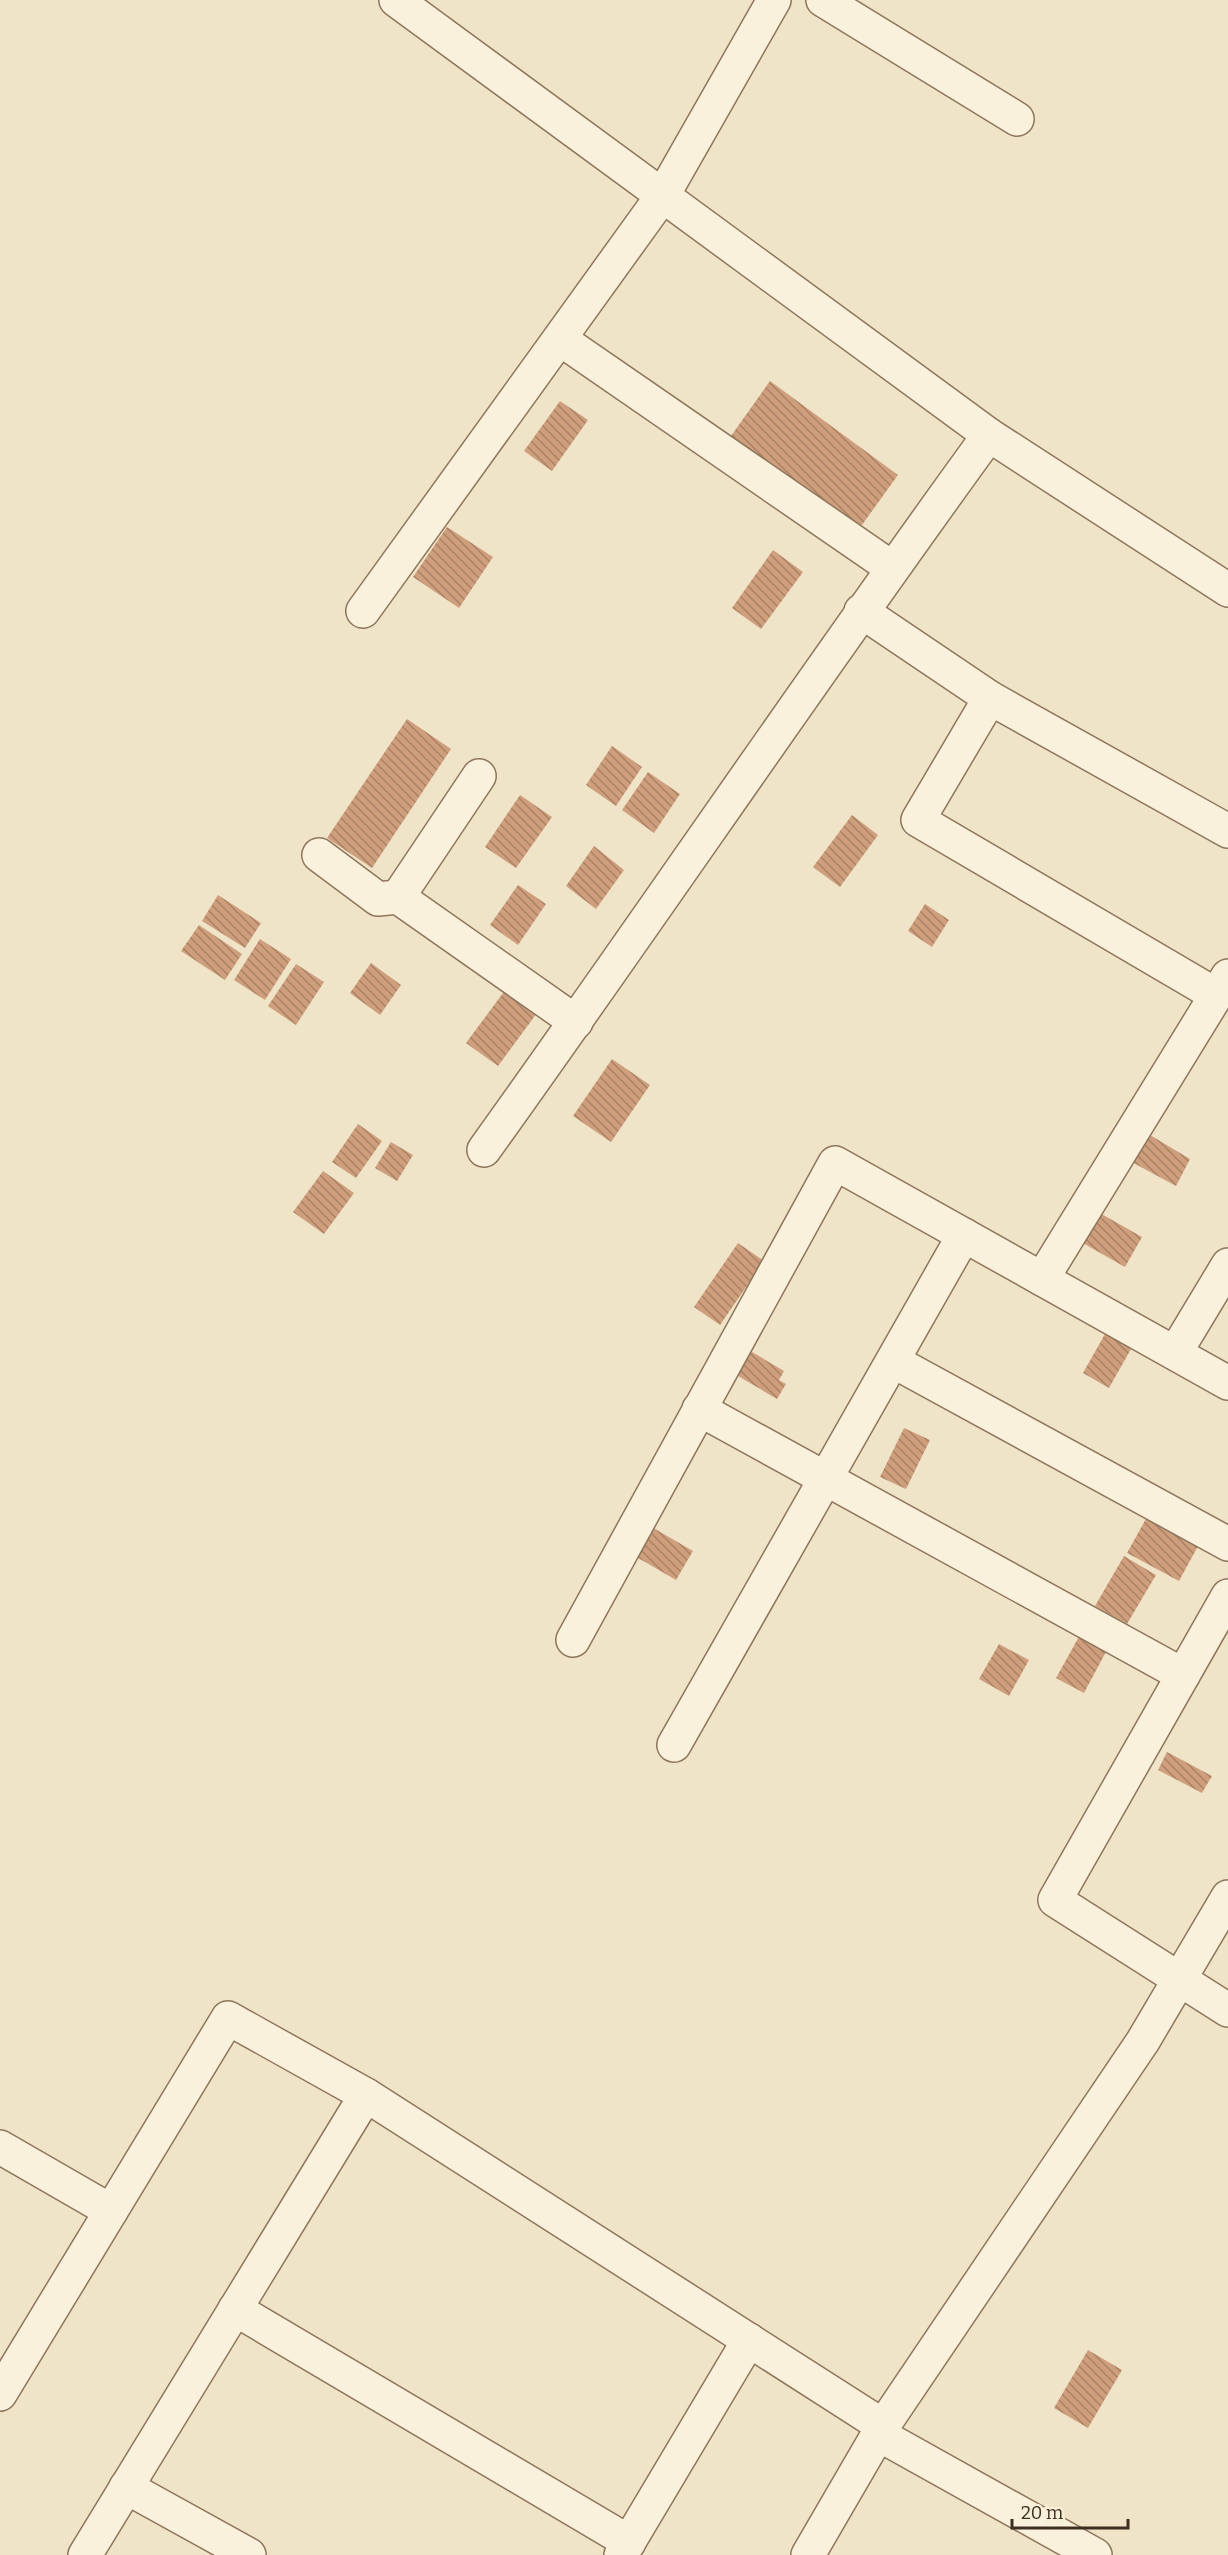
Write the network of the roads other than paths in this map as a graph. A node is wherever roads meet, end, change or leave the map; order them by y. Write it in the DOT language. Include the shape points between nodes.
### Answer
graph roads {
  1 [pos="396,0"];
  2 [pos="774,0"];
  3 [pos="823,0"];
  4 [pos="1017,118"];
  5 [pos="663,195"];
  6 [pos="560,339"];
  7 [pos="989,435"];
  8 [pos="892,568"];
  9 [pos="1228,591"];
  10 [pos="861,610"];
  11 [pos="363,611"];
  12 [pos="990,698"];
  13 [pos="479,776"];
  14 [pos="1228,831"];
  15 [pos="319,855"];
  16 [pos="398,897"];
  17 [pos="1222,986"];
  18 [pos="576,1022"];
  19 [pos="484,1150"];
  20 [pos="964,1235"];
  21 [pos="1228,1265"];
  22 [pos="1042,1279"];
  23 [pos="1174,1353"];
  24 [pos="893,1361"];
  25 [pos="1228,1383"];
  26 [pos="699,1409"];
  27 [pos="826,1479"];
  28 [pos="1228,1544"];
  29 [pos="1228,1596"];
  30 [pos="573,1640"];
  31 [pos="1183,1675"];
  32 [pos="675,1745"];
  33 [pos="1228,1897"];
  34 [pos="1179,1980"];
  35 [pos="1228,2010"];
  36 [pos="366,2095"];
  37 [pos="0,2147"];
  38 [pos="111,2211"];
  39 [pos="236,2309"];
  40 [pos="749,2340"];
  41 [pos="0,2394"];
  42 [pos="881,2430"];
  43 [pos="126,2487"];
  44 [pos="625,2548"];
  45 [pos="85,2555"];
  46 [pos="249,2555"];
  47 [pos="808,2555"];
  48 [pos="1095,2555"];
  1 -- 5 [label="street"];
  2 -- 5 [label="street"];
  3 -- 4 [label="street"];
  5 -- 6 [label="street"];
  5 -- 7 [label="street"];
  6 -- 8 [label="street"];
  6 -- 11 [label="street"];
  7 -- 8 [label="street"];
  7 -- 9 [label="street"];
  8 -- 10 [label="street"];
  10 -- 12 [label="street"];
  10 -- 18 [label="street"];
  12 -- 14 [label="street"];
  12 -- 17 [label="street" via="918,820"];
  13 -- 16 [label="street"];
  15 -- 16 [label="street" via="378,899"];
  16 -- 18 [label="street"];
  17 -- 22 [label="street"];
  18 -- 19 [label="street"];
  20 -- 22 [label="street"];
  20 -- 24 [label="street"];
  20 -- 26 [label="street" via="835,1163"];
  21 -- 23 [label="street"];
  22 -- 23 [label="street"];
  23 -- 25 [label="street"];
  24 -- 27 [label="street"];
  24 -- 28 [label="street"];
  26 -- 27 [label="street"];
  26 -- 30 [label="street"];
  27 -- 31 [label="street"];
  27 -- 32 [label="street"];
  29 -- 31 [label="street"];
  31 -- 34 [label="street" via="1055,1900"];
  33 -- 34 [label="street"];
  34 -- 35 [label="street"];
  34 -- 42 [label="street" via="1143,2041"];
  36 -- 38 [label="street" via="228,2018"];
  36 -- 39 [label="street"];
  36 -- 40 [label="street"];
  37 -- 38 [label="street"];
  38 -- 41 [label="street"];
  39 -- 43 [label="street"];
  39 -- 44 [label="street"];
  40 -- 42 [label="street"];
  40 -- 44 [label="street"];
  42 -- 47 [label="street"];
  42 -- 48 [label="street"];
  43 -- 45 [label="street"];
  43 -- 46 [label="street"];
}
